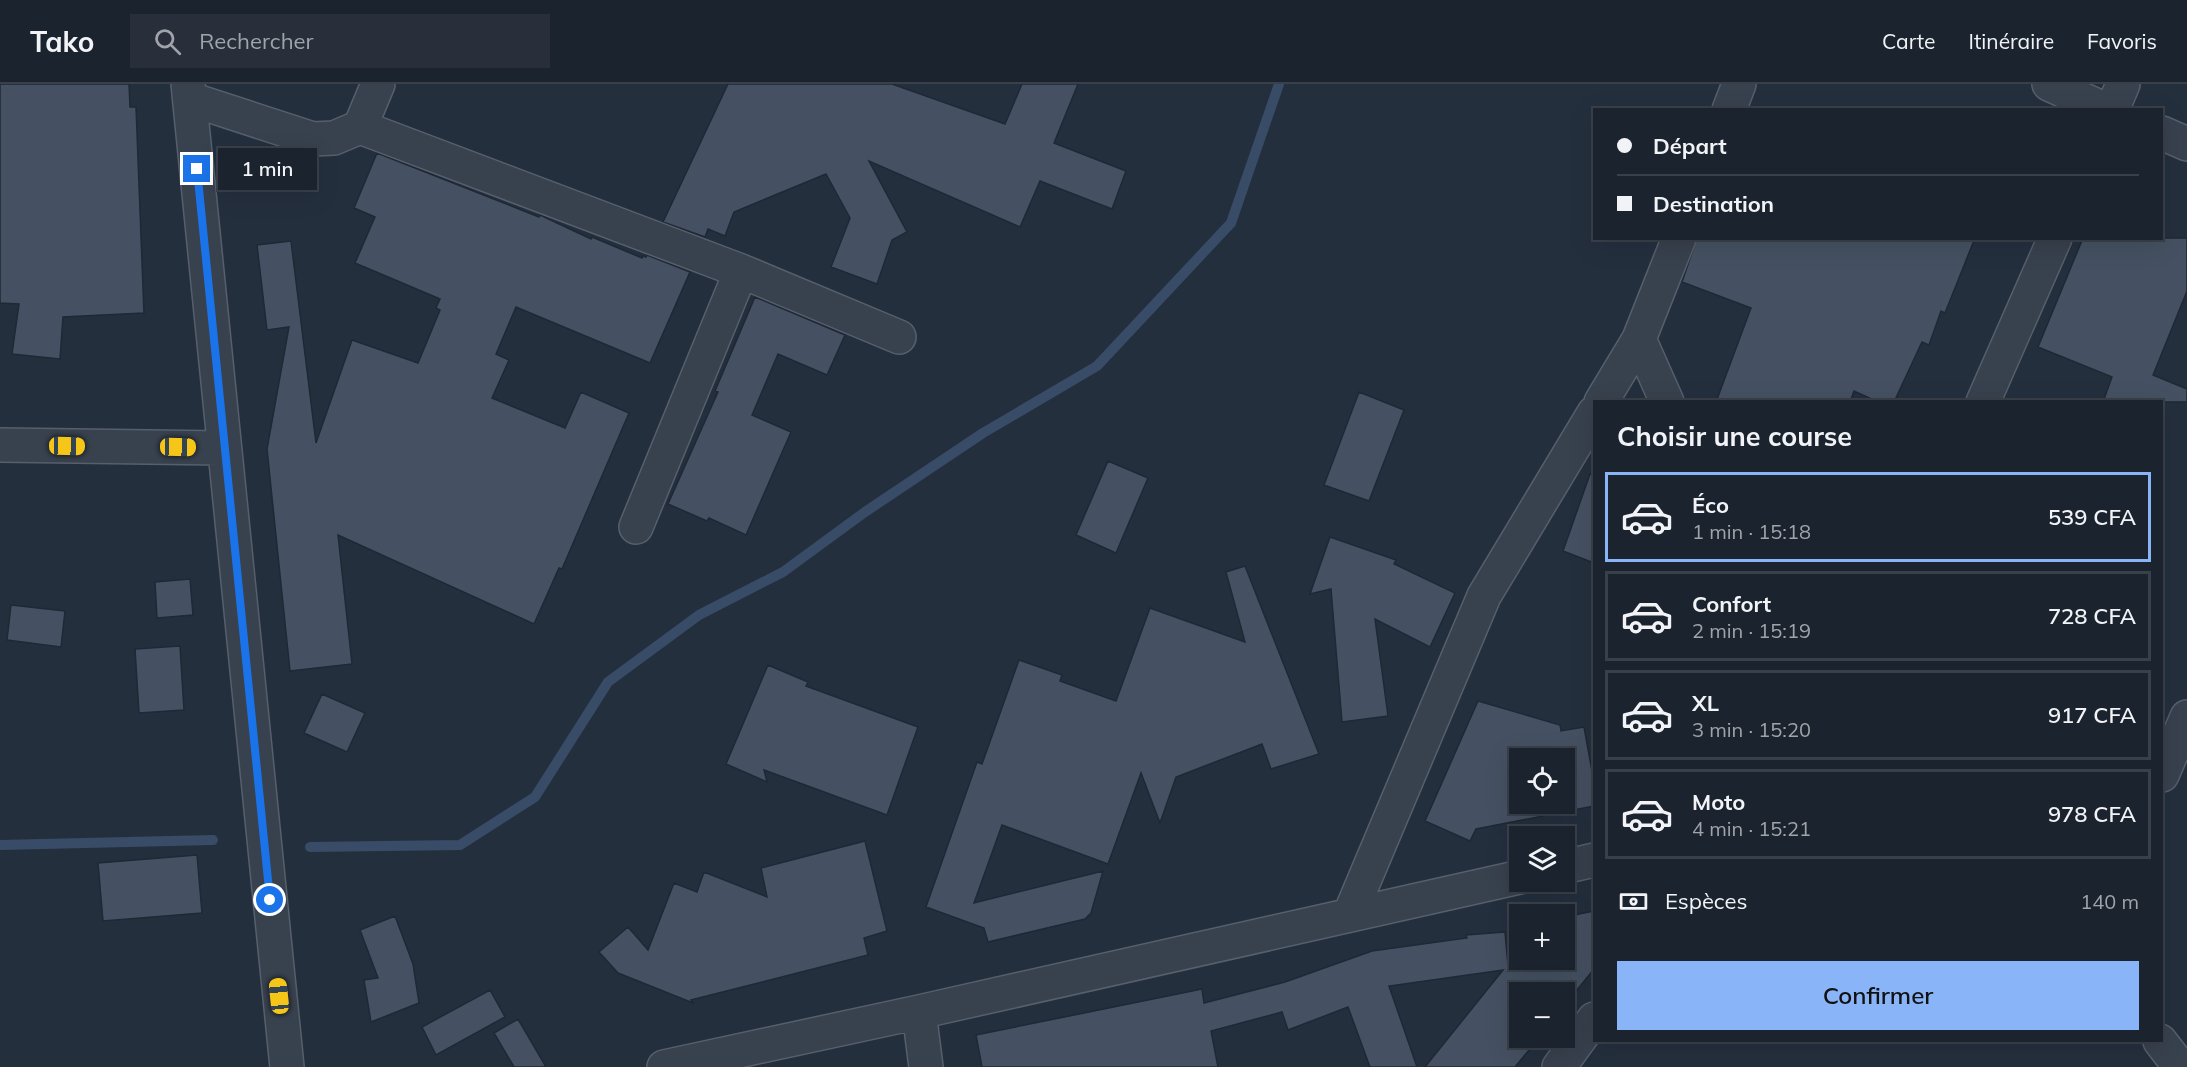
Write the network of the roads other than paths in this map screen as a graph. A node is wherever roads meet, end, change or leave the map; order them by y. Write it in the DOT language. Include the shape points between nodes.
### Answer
graph roads {
  1 [pos="378,84"];
  2 [pos="1739,84"];
  3 [pos="2049,84"];
  4 [pos="2123,84"];
  5 [pos="189,91"];
  6 [pos="1730,108"];
  7 [pos="2102,108"];
  8 [pos="2113,108"];
  9 [pos="360,127"];
  10 [pos="2163,134"];
  11 [pos="2187,144"];
  12 [pos="1678,240"];
  13 [pos="2054,240"];
  14 [pos="741,271"];
  15 [pos="898,337"];
  16 [pos="1639,339"];
  17 [pos="1602,400"];
  18 [pos="1666,400"];
  19 [pos="1984,400"];
  20 [pos="1593,415"];
  21 [pos="0,445"];
  22 [pos="223,448"];
  23 [pos="636,527"];
  24 [pos="2187,717"];
  25 [pos="2163,774"];
  26 [pos="1593,860"];
  27 [pos="1575,864"];
  28 [pos="1509,879"];
  29 [pos="1350,914"];
  30 [pos="919,1012"];
  31 [pos="1593,1019"];
  32 [pos="2161,1042"];
  33 [pos="287,1067"];
  34 [pos="664,1067"];
  35 [pos="926,1067"];
  36 [pos="1559,1067"];
  37 [pos="2180,1067"];
  1 -- 9 [label="street"];
  2 -- 6 [label="street"];
  3 -- 7 [label="street"];
  4 -- 8 [label="street"];
  5 -- 9 [label="street" via="314,139 334,138"];
  5 -- 22 [label="street"];
  9 -- 14 [label="street"];
  10 -- 11 [label="street"];
  12 -- 16 [label="street"];
  13 -- 19 [label="street"];
  14 -- 15 [label="street"];
  14 -- 23 [label="street"];
  16 -- 17 [label="street"];
  16 -- 18 [label="street"];
  20 -- 29 [label="street" via="1484,596"];
  21 -- 22 [label="street"];
  22 -- 33 [label="street"];
  24 -- 25 [label="street"];
  26 -- 27 [label="street"];
  28 -- 29 [label="street"];
  29 -- 30 [label="street"];
  30 -- 34 [label="street"];
  30 -- 35 [label="street"];
  31 -- 36 [label="street"];
  32 -- 37 [label="street"];
}
